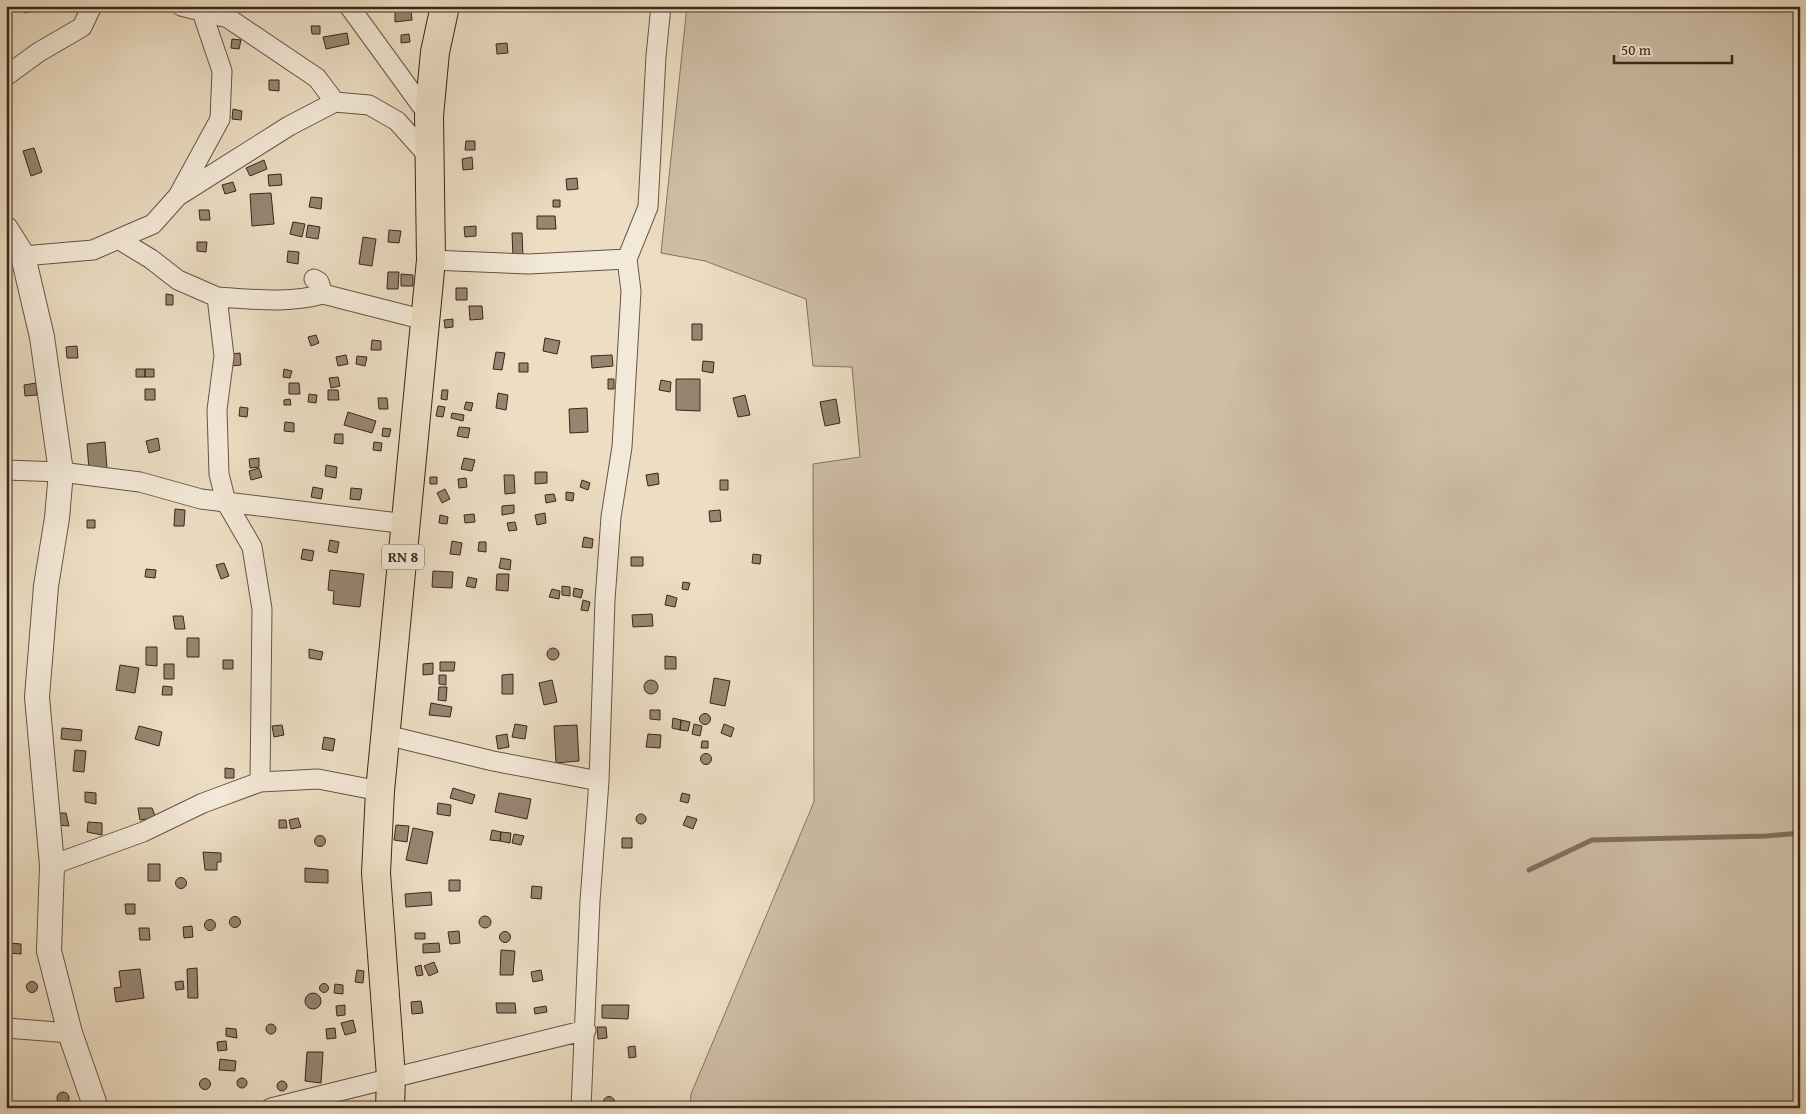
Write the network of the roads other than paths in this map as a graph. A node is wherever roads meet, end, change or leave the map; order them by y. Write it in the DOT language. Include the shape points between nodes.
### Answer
graph roads {
  1 [pos="92,6"];
  2 [pos="181,6"];
  3 [pos="349,6"];
  4 [pos="446,6"];
  5 [pos="661,6"];
  6 [pos="201,9"];
  7 [pos="6,76"];
  8 [pos="336,102"];
  9 [pos="429,116"];
  10 [pos="430,158"];
  11 [pos="178,196"];
  12 [pos="6,229"];
  13 [pos="118,239"];
  14 [pos="23,256"];
  15 [pos="627,259"];
  16 [pos="431,260"];
  17 [pos="217,296"];
  18 [pos="425,320"];
  19 [pos="6,470"];
  20 [pos="61,472"];
  21 [pos="226,502"];
  22 [pos="407,524"];
  23 [pos="386,735"];
  24 [pos="599,781"];
  25 [pos="260,782"];
  26 [pos="380,791"];
  27 [pos="52,865"];
  28 [pos="6,1028"];
  29 [pos="586,1030"];
  30 [pos="70,1033"];
  31 [pos="391,1078"];
  32 [pos="96,1108"];
  33 [pos="271,1108"];
  34 [pos="390,1108"];
  35 [pos="581,1108"];
  1 -- 7 [label="street" via="82,27"];
  2 -- 6 [label="street"];
  3 -- 9 [label="street"];
  4 -- 9 [label="main road, RN 8" via="435,52"];
  5 -- 15 [label="street" via="648,207"];
  6 -- 8 [label="street" via="228,18 317,78"];
  6 -- 11 [label="street" via="222,71 220,119"];
  8 -- 10 [label="street" via="369,105 397,121"];
  8 -- 11 [label="street" via="289,126"];
  9 -- 10 [label="main road, RN 8"];
  10 -- 16 [label="main road, RN 8"];
  11 -- 13 [label="street" via="153,224"];
  12 -- 14 [label="street"];
  13 -- 14 [label="street" via="93,250"];
  13 -- 17 [label="street" via="178,280"];
  14 -- 20 [label="street" via="42,337"];
  15 -- 16 [label="street" via="528,264"];
  15 -- 24 [label="street" via="631,291 622,446 611,517 605,600"];
  16 -- 18 [label="main road, RN 8"];
  17 -- 18 [label="street" via="272,300 311,298 319,286"];
  17 -- 21 [label="street" via="224,356 217,410 219,474"];
  18 -- 22 [label="main road, RN 8"];
  19 -- 20 [label="street"];
  20 -- 21 [label="street" via="140,482 201,499"];
  20 -- 27 [label="street" via="46,586 37,697"];
  21 -- 22 [label="street"];
  21 -- 25 [label="street" via="252,547 262,609"];
  22 -- 23 [label="main road, RN 8"];
  23 -- 24 [label="street" via="493,761"];
  23 -- 26 [label="main road, RN 8"];
  24 -- 29 [label="street" via="590,901"];
  25 -- 26 [label="street" via="318,779"];
  25 -- 27 [label="street" via="203,802 144,832"];
  26 -- 31 [label="main road, RN 8" via="376,873"];
  27 -- 30 [label="street" via="49,951"];
  28 -- 30 [label="street"];
  29 -- 31 [label="street"];
  29 -- 35 [label="street"];
  30 -- 32 [label="street"];
  31 -- 33 [label="street"];
  31 -- 34 [label="main road, RN 8"];
}
